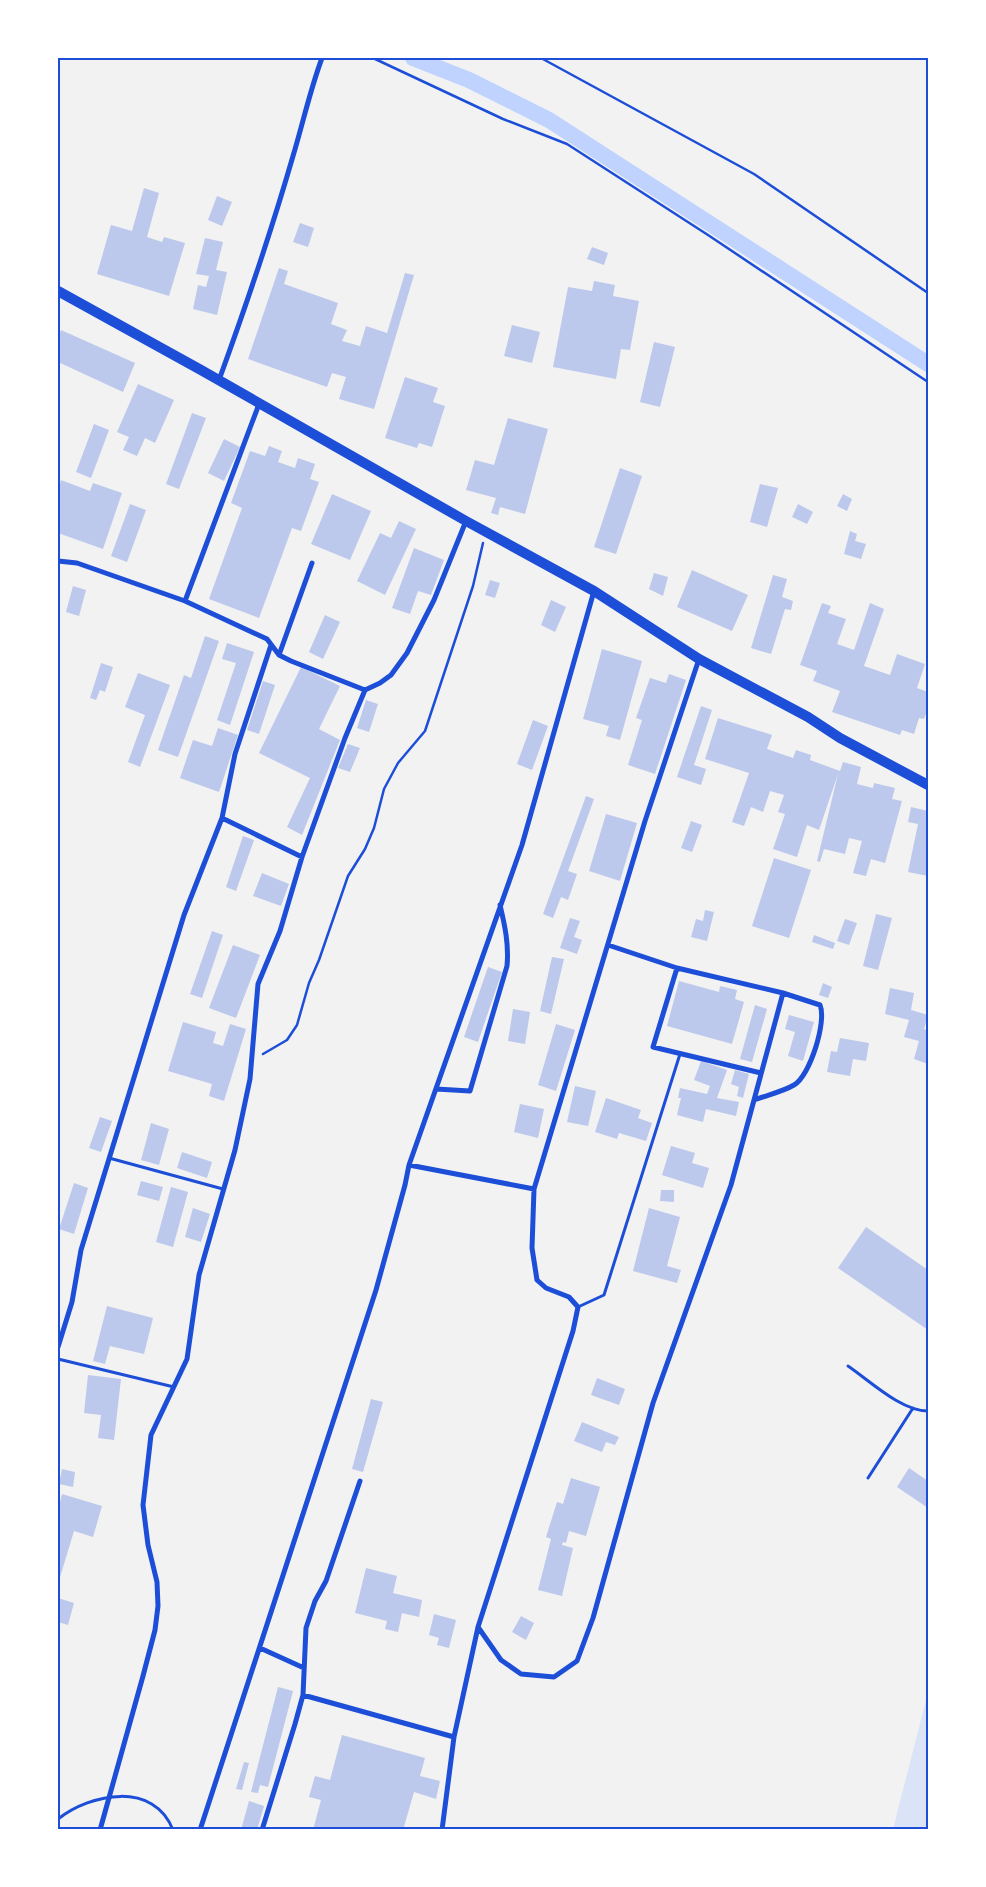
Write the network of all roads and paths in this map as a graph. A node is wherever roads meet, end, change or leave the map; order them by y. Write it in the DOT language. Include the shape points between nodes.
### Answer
graph roads {
  1 [pos="322,58"];
  2 [pos="373,58"];
  3 [pos="541,58"];
  4 [pos="58,291"];
  5 [pos="928,293"];
  6 [pos="219,381"];
  7 [pos="928,382"];
  8 [pos="259,404"];
  9 [pos="466,521"];
  10 [pos="485,532"];
  11 [pos="58,561"];
  12 [pos="312,563"];
  13 [pos="594,591"];
  14 [pos="185,601"];
  15 [pos="271,645"];
  16 [pos="280,655"];
  17 [pos="699,659"];
  18 [pos="365,690"];
  19 [pos="928,785"];
  20 [pos="222,818"];
  21 [pos="302,857"];
  22 [pos="500,904"];
  23 [pos="608,945"];
  24 [pos="677,968"];
  25 [pos="783,993"];
  26 [pos="680,1053"];
  27 [pos="252,1060"];
  28 [pos="761,1073"];
  29 [pos="436,1089"];
  30 [pos="754,1100"];
  31 [pos="109,1158"];
  32 [pos="409,1165"];
  33 [pos="224,1189"];
  34 [pos="534,1189"];
  35 [pos="578,1307"];
  36 [pos="58,1347"];
  37 [pos="58,1359"];
  38 [pos="848,1366"];
  39 [pos="174,1387"];
  40 [pos="913,1408"];
  41 [pos="928,1411"];
  42 [pos="868,1478"];
  43 [pos="360,1481"];
  44 [pos="478,1627"];
  45 [pos="260,1648"];
  46 [pos="304,1668"];
  47 [pos="303,1695"];
  48 [pos="454,1737"];
  49 [pos="110,1796"];
  50 [pos="58,1819"];
  51 [pos="100,1830"];
  52 [pos="173,1830"];
  53 [pos="200,1830"];
  54 [pos="262,1830"];
  55 [pos="442,1830"];
  1 -- 6 [label="street" via="252,287"];
  2 -- 7 [label="path" via="503,119 567,144"];
  3 -- 5 [label="path" via="754,174"];
  4 -- 6 [label="main road"];
  6 -- 8 [label="main road"];
  8 -- 9 [label="main road"];
  8 -- 14 [label="street"];
  9 -- 10 [label="main road"];
  9 -- 18 [label="street" via="434,600 407,653 391,675"];
  10 -- 13 [label="main road"];
  10 -- 27 [label="path" via="473,586 425,731 398,763 384,788 374,828 348,876 297,1025 287,1040"];
  11 -- 14 [label="street" via="77,563"];
  12 -- 16 [label="street"];
  13 -- 17 [label="main road"];
  13 -- 22 [label="street" via="522,845"];
  14 -- 15 [label="street" via="267,639"];
  15 -- 16 [label="street"];
  15 -- 20 [label="street" via="235,754"];
  16 -- 18 [label="street"];
  17 -- 19 [label="main road"];
  17 -- 23 [label="street"];
  18 -- 21 [label="street" via="344,738"];
  20 -- 21 [label="street"];
  20 -- 31 [label="street" via="184,915"];
  21 -- 27 [label="street" via="280,931 258,984"];
  22 -- 29 [label="street"];
  22 -- 29 [label="street" via="506,930 507,966 470,1091"];
  23 -- 24 [label="street"];
  23 -- 34 [label="street"];
  24 -- 25 [label="street"];
  24 -- 26 [label="street" via="653,1047"];
  25 -- 28 [label="street"];
  25 -- 30 [label="street" via="820,1005 820,1031 809,1065 796,1084"];
  26 -- 28 [label="street"];
  26 -- 35 [label="lane" via="604,1295"];
  27 -- 33 [label="street" via="236,1150"];
  28 -- 30 [label="street"];
  29 -- 32 [label="street"];
  30 -- 44 [label="street" via="731,1185 653,1403 593,1618 577,1661 554,1677 521,1674 501,1660"];
  31 -- 33 [label="lane"];
  31 -- 36 [label="street" via="81,1250 72,1302"];
  32 -- 34 [label="street"];
  32 -- 45 [label="street" via="376,1290"];
  33 -- 39 [label="street" via="199,1275 187,1359"];
  34 -- 35 [label="street" via="532,1248 537,1280 546,1288 568,1297"];
  35 -- 44 [label="street"];
  37 -- 39 [label="lane"];
  38 -- 40 [label="lane" via="890,1397"];
  39 -- 49 [label="street" via="151,1435 144,1505 148,1545 157,1582 155,1630"];
  40 -- 41 [label="lane"];
  40 -- 42 [label="lane"];
  43 -- 46 [label="street" via="326,1581 306,1628"];
  44 -- 48 [label="street"];
  45 -- 46 [label="street"];
  45 -- 53 [label="street"];
  46 -- 47 [label="street"];
  47 -- 48 [label="street"];
  47 -- 54 [label="street"];
  48 -- 55 [label="street"];
  49 -- 50 [label="lane" via="70,1810"];
  49 -- 51 [label="street"];
  49 -- 52 [label="lane" via="141,1800 160,1808"];
}
